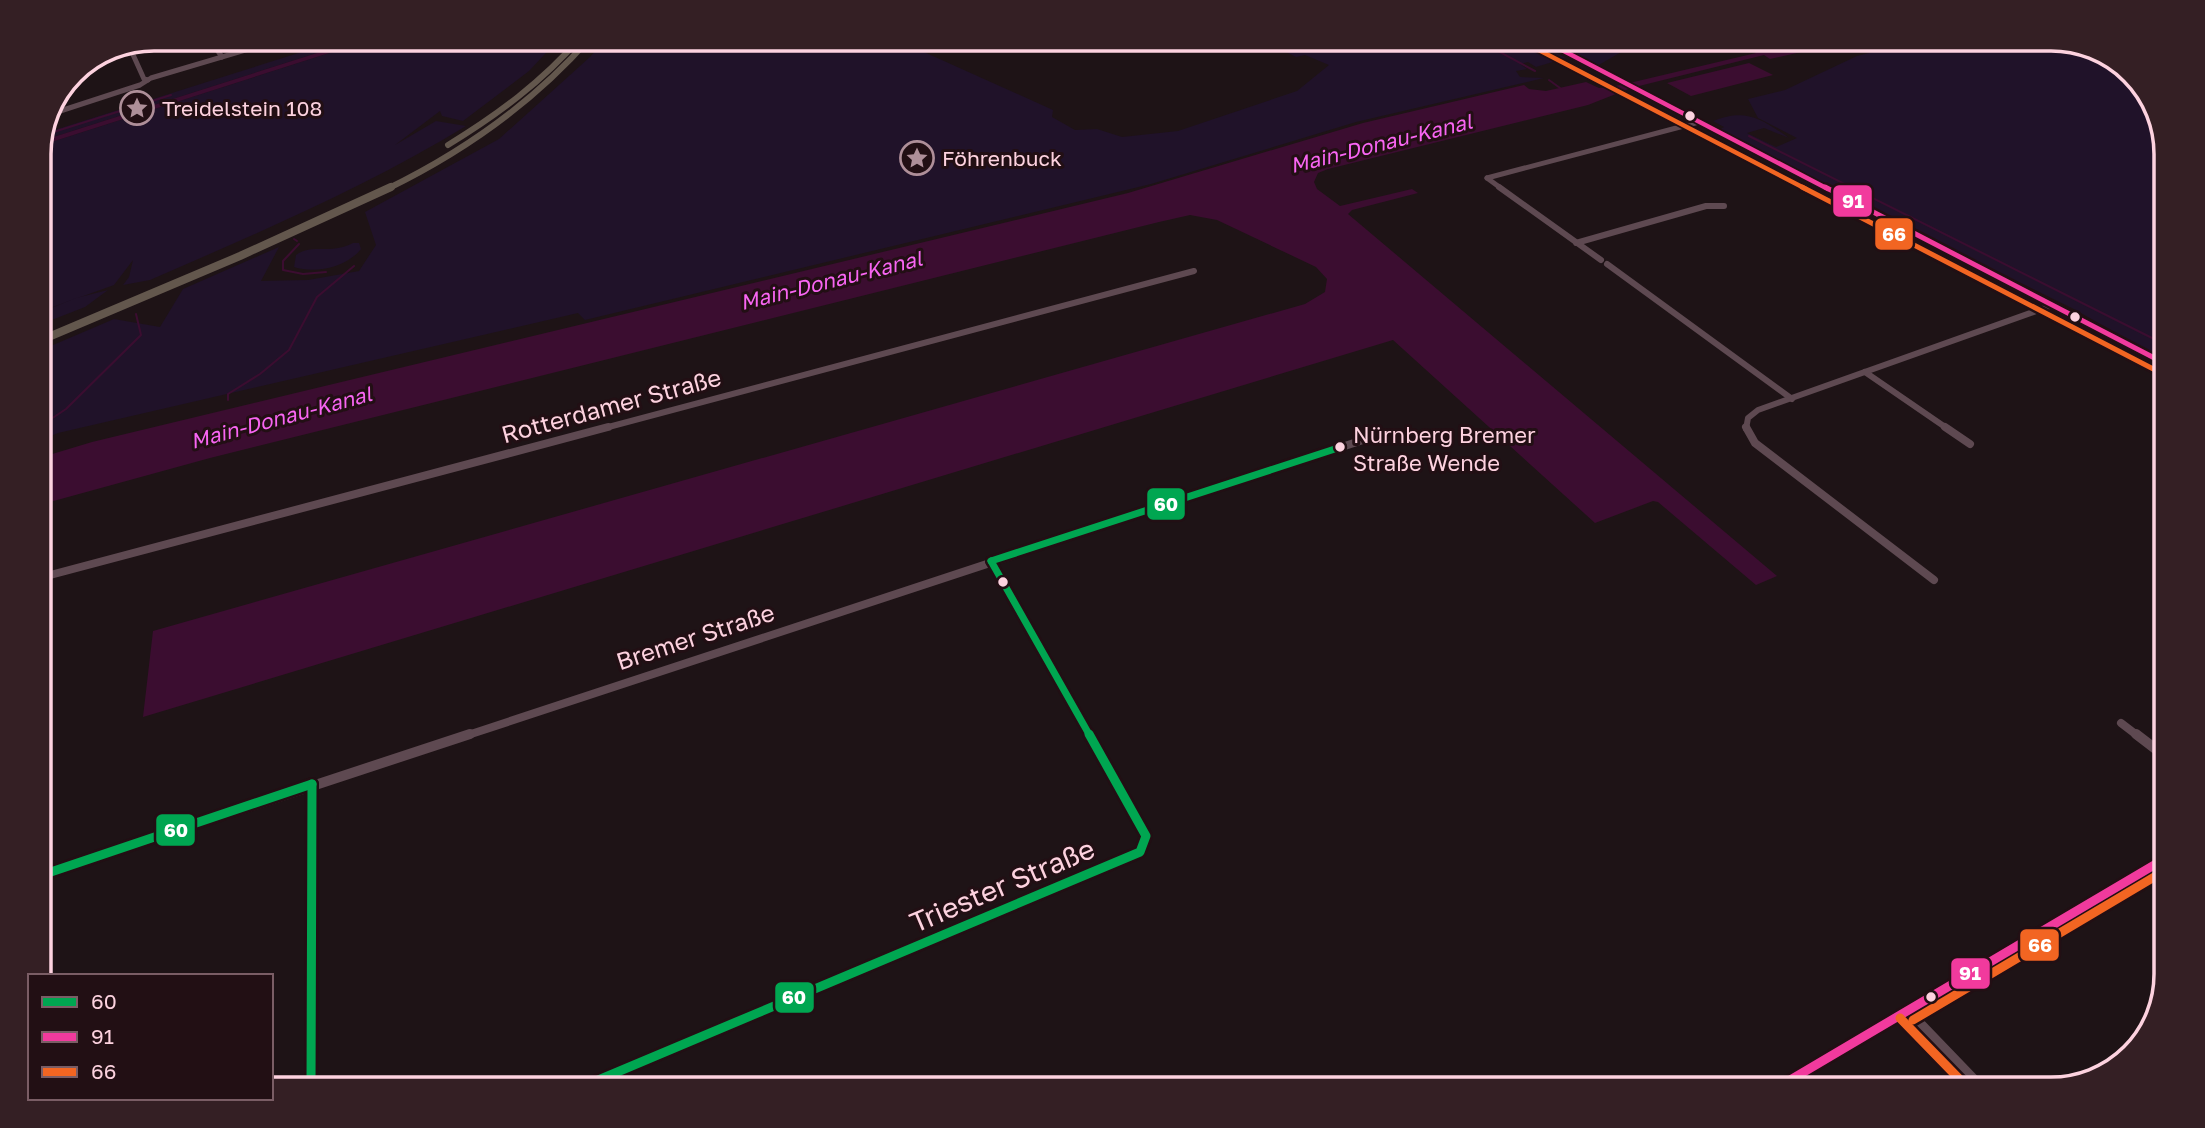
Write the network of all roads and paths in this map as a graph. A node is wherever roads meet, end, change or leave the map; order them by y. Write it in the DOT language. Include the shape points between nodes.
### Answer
graph roads {
  1 [pos="218,51"];
  2 [pos="242,51"];
  3 [pos="568,51"];
  4 [pos="578,51"];
  5 [pos="1563,51"];
  6 [pos="132,54"];
  7 [pos="222,57"];
  8 [pos="148,80"];
  9 [pos="60,111"];
  10 [pos="1699,122"];
  11 [pos="1724,206"];
  12 [pos="1576,243"];
  13 [pos="1194,271"];
  14 [pos="2053,305"];
  15 [pos="51,329"];
  16 [pos="51,336"];
  17 [pos="2154,358"];
  18 [pos="1865,372"];
  19 [pos="1792,399"];
  20 [pos="1366,439"];
  21 [pos="1970,444"];
  22 [pos="991,561"];
  23 [pos="51,575"];
  24 [pos="1934,580"];
  25 [pos="2121,723"];
  26 [pos="2154,748"];
  27 [pos="312,784"];
  28 [pos="2154,865"];
  29 [pos="51,872"];
  30 [pos="1908,1012"];
  31 [pos="311,1077"];
  32 [pos="608,1077"];
  33 [pos="1797,1077"];
  34 [pos="1970,1077"];
  1 -- 7 [label="street"];
  2 -- 7 [label="street"];
  3 -- 15 [label="highway" via="519,97 456,141 394,176 279,232"];
  4 -- 16 [label="highway" via="510,113 405,178 296,231"];
  5 -- 10 [label="main road"];
  6 -- 8 [label="street"];
  7 -- 8 [label="street"];
  8 -- 9 [label="street"];
  10 -- 12 [label="street" via="1487,178"];
  10 -- 14 [label="main road"];
  11 -- 12 [label="street" via="1706,206"];
  12 -- 19 [label="street"];
  13 -- 23 [label="street, Rotterdamer Straße"];
  14 -- 17 [label="main road"];
  14 -- 18 [label="street"];
  18 -- 19 [label="street"];
  18 -- 21 [label="street"];
  19 -- 24 [label="street" via="1748,418 1746,428 1755,443"];
  20 -- 22 [label="street, Bremer Straße"];
  22 -- 27 [label="street, Bremer Straße"];
  22 -- 32 [label="street, Triester Straße" via="1146,836 1140,852"];
  25 -- 26 [label="street"];
  27 -- 29 [label="street, Bremer Straße"];
  27 -- 31 [label="street"];
  28 -- 30 [label="street"];
  30 -- 33 [label="street"];
  30 -- 34 [label="street"];
}
